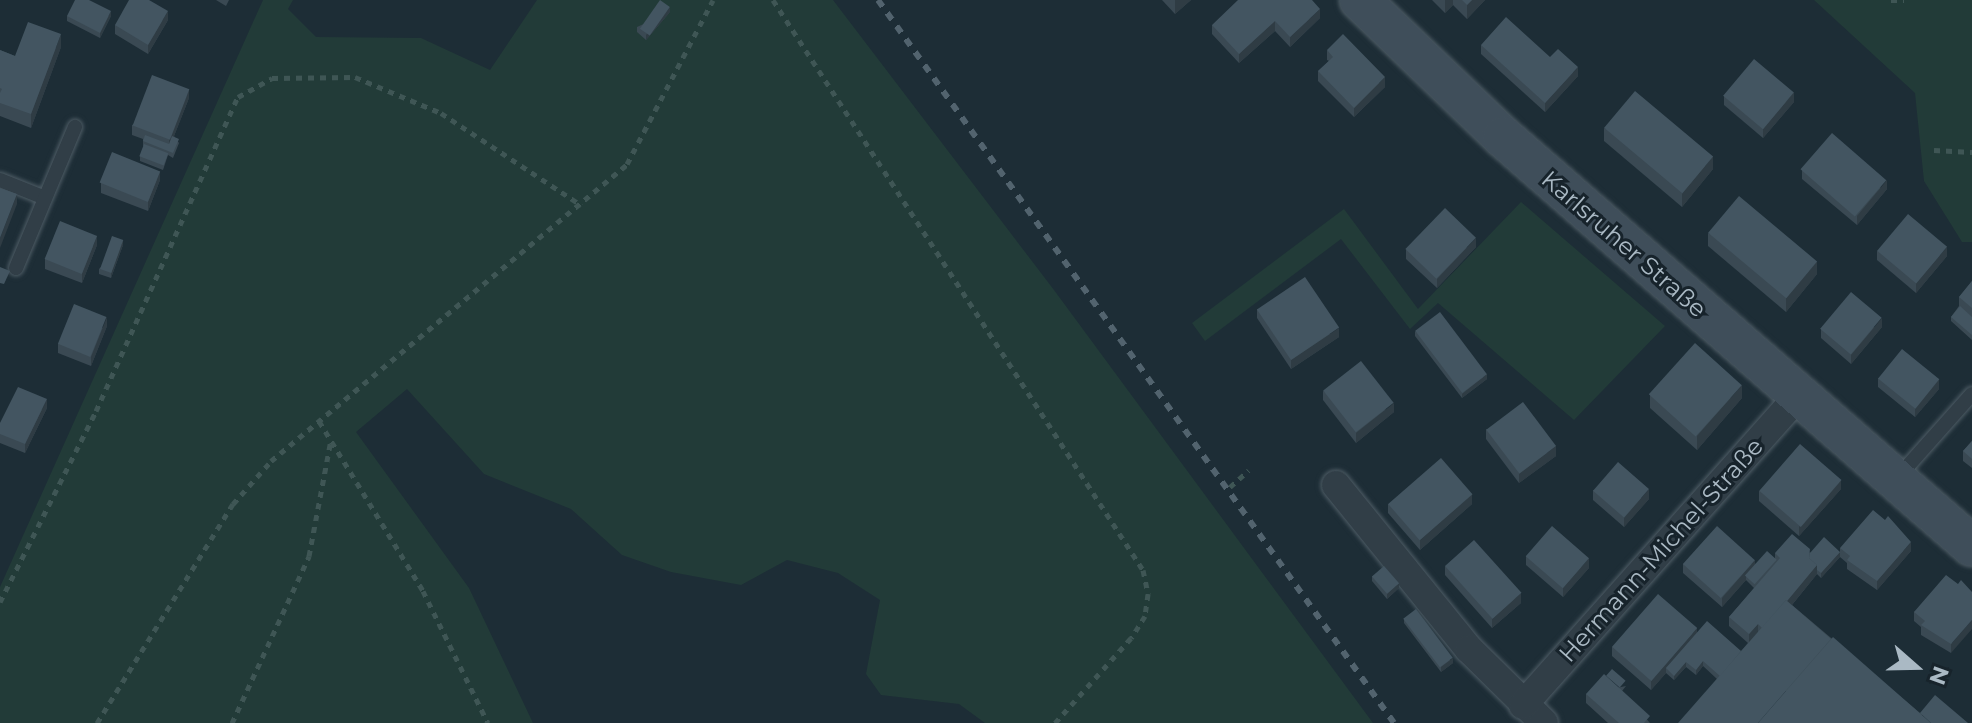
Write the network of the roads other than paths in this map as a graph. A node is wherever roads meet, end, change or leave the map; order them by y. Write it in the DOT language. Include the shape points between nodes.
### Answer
graph roads {
  1 [pos="1360,0"];
  2 [pos="75,127"];
  3 [pos="0,180"];
  4 [pos="45,198"];
  5 [pos="16,268"];
  6 [pos="1972,394"];
  7 [pos="1798,396"];
  8 [pos="1895,480"];
  9 [pos="1336,485"];
  10 [pos="1972,546"];
  11 [pos="1534,714"];
  1 -- 7 [label="main road, Karlsruher Straße" via="1425,68"];
  2 -- 4 [label="lane"];
  3 -- 4 [label="lane"];
  4 -- 5 [label="lane"];
  6 -- 8 [label="lane"];
  7 -- 8 [label="main road, Karlsruher Straße"];
  7 -- 11 [label="street, Hermann-Michel-Straße"];
  8 -- 10 [label="main road, Karlsruher Straße"];
  9 -- 11 [label="street, Hermann-Michel-Straße" via="1469,649"];
}
